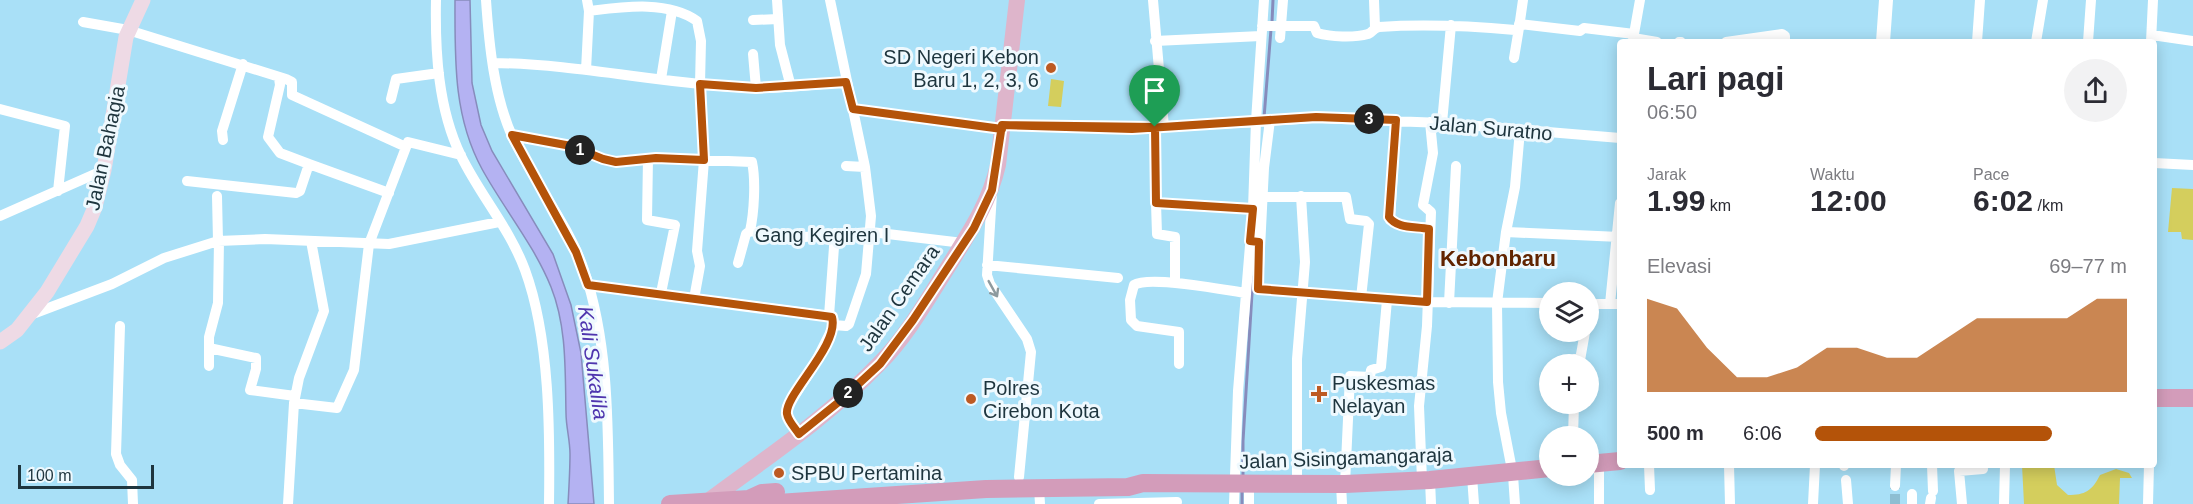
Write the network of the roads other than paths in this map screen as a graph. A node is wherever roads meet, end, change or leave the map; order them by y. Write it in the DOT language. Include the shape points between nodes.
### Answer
graph roads {
  1 [pos="143,0"];
  2 [pos="436,0"];
  3 [pos="486,0"];
  4 [pos="777,0"];
  5 [pos="824,0"];
  6 [pos="830,0"];
  7 [pos="1017,0"];
  8 [pos="1153,0"];
  9 [pos="1264,0"];
  10 [pos="1283,0"];
  11 [pos="1374,0"];
  12 [pos="1522,0"];
  13 [pos="1640,0"];
  14 [pos="1886,0"];
  15 [pos="1980,0"];
  16 [pos="2043,0"];
  17 [pos="2091,0"];
  18 [pos="2153,0"];
  19 [pos="588,5"];
  20 [pos="672,11"];
  21 [pos="778,19"];
  22 [pos="753,20"];
  23 [pos="83,22"];
  24 [pos="1451,25"];
  25 [pos="1519,26"];
  26 [pos="1375,27"];
  27 [pos="1269,28"];
  28 [pos="128,30"];
  29 [pos="1280,38"];
  30 [pos="1633,38"];
  31 [pos="1747,39"];
  32 [pos="1785,39"];
  33 [pos="1883,39"];
  34 [pos="1977,39"];
  35 [pos="2036,39"];
  36 [pos="2088,39"];
  37 [pos="2151,39"];
  38 [pos="2157,39"];
  39 [pos="1155,41"];
  40 [pos="2193,41"];
  41 [pos="753,54"];
  42 [pos="1514,58"];
  43 [pos="494,63"];
  44 [pos="243,64"];
  45 [pos="586,70"];
  46 [pos="439,73"];
  47 [pos="279,78"];
  48 [pos="661,79"];
  49 [pos="842,82"];
  50 [pos="700,84"];
  51 [pos="791,87"];
  52 [pos="756,88"];
  53 [pos="390,99"];
  54 [pos="0,109"];
  55 [pos="853,109"];
  56 [pos="1396,120"];
  57 [pos="1262,121"];
  58 [pos="1430,122"];
  59 [pos="1442,123"];
  60 [pos="1002,127"];
  61 [pos="1160,127"];
  62 [pos="1520,130"];
  63 [pos="512,135"];
  64 [pos="1617,138"];
  65 [pos="224,140"];
  66 [pos="406,147"];
  67 [pos="461,155"];
  68 [pos="648,158"];
  69 [pos="704,160"];
  70 [pos="309,164"];
  71 [pos="2157,164"];
  72 [pos="2193,165"];
  73 [pos="846,166"];
  74 [pos="1456,166"];
  75 [pos="865,167"];
  76 [pos="104,170"];
  77 [pos="187,181"];
  78 [pos="992,190"];
  79 [pos="58,191"];
  80 [pos="389,193"];
  81 [pos="217,196"];
  82 [pos="1301,196"];
  83 [pos="1258,197"];
  84 [pos="1156,203"];
  85 [pos="1253,209"];
  86 [pos="0,216"];
  87 [pos="499,222"];
  88 [pos="1429,229"];
  89 [pos="750,231"];
  90 [pos="871,232"];
  91 [pos="1506,232"];
  92 [pos="835,233"];
  93 [pos="1617,236"];
  94 [pos="219,241"];
  95 [pos="311,241"];
  96 [pos="1254,242"];
  97 [pos="963,243"];
  98 [pos="369,244"];
  99 [pos="1254,256"];
  100 [pos="1617,259"];
  101 [pos="738,263"];
  102 [pos="987,265"];
  103 [pos="1118,278"];
  104 [pos="1175,283"];
  105 [pos="588,285"];
  106 [pos="661,293"];
  107 [pos="1246,293"];
  108 [pos="1301,293"];
  109 [pos="1361,298"];
  110 [pos="694,299"];
  111 [pos="1387,300"];
  112 [pos="1427,302"];
  113 [pos="1449,303"];
  114 [pos="1497,303"];
  115 [pos="1539,303"];
  116 [pos="1599,304"];
  117 [pos="1615,304"];
  118 [pos="29,315"];
  119 [pos="832,320"];
  120 [pos="120,326"];
  121 [pos="0,342"];
  122 [pos="209,348"];
  123 [pos="1179,364"];
  124 [pos="209,366"];
  125 [pos="2157,398"];
  126 [pos="2193,398"];
  127 [pos="295,399"];
  128 [pos="799,434"];
  129 [pos="1617,461"];
  130 [pos="1599,463"];
  131 [pos="1649,468"];
  132 [pos="1729,468"];
  133 [pos="1815,468"];
  134 [pos="1896,468"];
  135 [pos="1932,468"];
  136 [pos="1983,468"];
  137 [pos="2004,468"];
  138 [pos="2150,468"];
  139 [pos="1539,469"];
  140 [pos="1513,471"];
  141 [pos="1019,477"];
  142 [pos="1473,477"];
  143 [pos="1426,480"];
  144 [pos="1846,480"];
  145 [pos="1143,483"];
  146 [pos="1241,483"];
  147 [pos="1297,483"];
  148 [pos="1343,484"];
  149 [pos="1597,486"];
  150 [pos="1895,486"];
  151 [pos="1650,490"];
  152 [pos="1040,496"];
  153 [pos="933,498"];
  154 [pos="1931,498"];
  155 [pos="1111,499"];
  156 [pos="878,500"];
  157 [pos="707,502"];
  158 [pos="835,502"];
  159 [pos="1177,502"];
  160 [pos="755,503"];
  161 [pos="798,503"];
  162 [pos="1148,503"];
  163 [pos="133,504"];
  164 [pos="288,504"];
  165 [pos="549,504"];
  166 [pos="609,504"];
  167 [pos="670,504"];
  168 [pos="682,504"];
  169 [pos="1099,504"];
  170 [pos="1234,504"];
  171 [pos="1249,504"];
  172 [pos="1342,504"];
  173 [pos="1431,504"];
  174 [pos="1474,504"];
  175 [pos="1515,504"];
  176 [pos="1599,504"];
  177 [pos="1730,504"];
  178 [pos="1813,504"];
  179 [pos="1848,504"];
  180 [pos="1962,504"];
  181 [pos="2004,504"];
  182 [pos="2148,504"];
  1 -- 28 [label="main road, Jalan Bahagia"];
  2 -- 46 [label="street"];
  3 -- 43 [label="street"];
  4 -- 21 [label="street"];
  5 -- 49 [label="street"];
  6 -- 49 [label="street"];
  7 -- 60 [label="main road, Jalan Cemara"];
  8 -- 39 [label="street"];
  9 -- 27 [label="street"];
  10 -- 27 [label="street"];
  11 -- 26 [label="street"];
  12 -- 25 [label="street"];
  13 -- 30 [label="street"];
  14 -- 33 [label="street"];
  15 -- 34 [label="street"];
  16 -- 35 [label="street"];
  17 -- 36 [label="street"];
  18 -- 37 [label="street"];
  19 -- 20 [label="street"];
  19 -- 45 [label="street"];
  20 -- 48 [label="street"];
  20 -- 50 [label="street" via="697,21 701,41"];
  21 -- 22 [label="street"];
  21 -- 51 [label="street"];
  23 -- 28 [label="street"];
  24 -- 25 [label="street" via="1515,30"];
  24 -- 26 [label="street"];
  24 -- 59 [label="street"];
  25 -- 30 [label="street" via="1580,31 1584,28"];
  25 -- 42 [label="street"];
  26 -- 27 [label="street" via="1366,34 1329,36 1317,33 1314,26"];
  27 -- 29 [label="street"];
  27 -- 39 [label="street"];
  27 -- 57 [label="street"];
  28 -- 44 [label="street"];
  28 -- 76 [label="main road, Jalan Bahagia"];
  31 -- 32 [label="street" via="1782,34"];
  38 -- 40 [label="street"];
  39 -- 61 [label="street"];
  41 -- 52 [label="street"];
  43 -- 45 [label="street"];
  43 -- 63 [label="street"];
  44 -- 47 [label="street"];
  44 -- 65 [label="street" via="222,131"];
  45 -- 48 [label="street"];
  46 -- 53 [label="street" via="396,79"];
  46 -- 67 [label="street"];
  47 -- 66 [label="street" via="292,82 292,95"];
  47 -- 70 [label="street" via="268,136 280,153"];
  48 -- 50 [label="street"];
  49 -- 51 [label="street"];
  49 -- 55 [label="street"];
  50 -- 52 [label="street"];
  50 -- 69 [label="street"];
  51 -- 52 [label="street"];
  54 -- 79 [label="street" via="65,126"];
  55 -- 60 [label="street, Jalan Suratno"];
  55 -- 75 [label="street"];
  56 -- 57 [label="street, Jalan Suratno" via="1316,117"];
  56 -- 58 [label="street, Jalan Suratno"];
  56 -- 88 [label="street" via="1390,220"];
  57 -- 61 [label="street, Jalan Suratno"];
  57 -- 83 [label="street"];
  58 -- 59 [label="street, Jalan Suratno"];
  58 -- 88 [label="street" via="1433,153 1423,205 1431,211"];
  59 -- 62 [label="street, Jalan Suratno"];
  60 -- 61 [label="street, Jalan Suratno"];
  60 -- 78 [label="main road, Jalan Cemara"];
  61 -- 84 [label="street"];
  62 -- 64 [label="street, Jalan Suratno"];
  62 -- 91 [label="street"];
  63 -- 68 [label="street" via="571,146 616,162"];
  63 -- 105 [label="street" via="573,246"];
  66 -- 67 [label="street" via="410,141"];
  66 -- 80 [label="street"];
  67 -- 87 [label="street"];
  68 -- 69 [label="street"];
  68 -- 106 [label="street" via="646,219 675,225"];
  69 -- 89 [label="street" via="752,162 755,201"];
  69 -- 110 [label="street" via="697,252 700,266"];
  70 -- 77 [label="street" via="296,193"];
  70 -- 80 [label="street"];
  71 -- 72 [label="street"];
  73 -- 75 [label="street"];
  74 -- 113 [label="street"];
  75 -- 90 [label="street"];
  76 -- 79 [label="street"];
  76 -- 118 [label="main road, Jalan Bahagia" via="87,226"];
  78 -- 97 [label="main road, Jalan Cemara"];
  78 -- 102 [label="street"];
  79 -- 86 [label="street"];
  80 -- 98 [label="street"];
  81 -- 94 [label="street"];
  82 -- 83 [label="street"];
  82 -- 108 [label="street" via="1305,262"];
  82 -- 109 [label="street" via="1344,196 1350,219 1368,222"];
  83 -- 85 [label="street"];
  83 -- 96 [label="street"];
  84 -- 85 [label="street"];
  84 -- 104 [label="street" via="1156,233 1175,237"];
  85 -- 96 [label="street"];
  87 -- 98 [label="street" via="415,240"];
  87 -- 165 [label="street" via="525,270 538,313 550,457"];
  88 -- 112 [label="street"];
  89 -- 92 [label="street, Gang Kegiren I" via="791,238"];
  89 -- 101 [label="street, Gang Kegiren I"];
  90 -- 92 [label="street, Gang Kegiren I"];
  90 -- 97 [label="street, Gang Kegiren I"];
  90 -- 119 [label="street" via="865,279 849,324"];
  91 -- 93 [label="street"];
  91 -- 114 [label="street"];
  92 -- 119 [label="street"];
  94 -- 95 [label="street"];
  94 -- 118 [label="street" via="164,258 112,284"];
  94 -- 122 [label="street" via="218,303"];
  95 -- 98 [label="street"];
  95 -- 127 [label="street" via="324,310"];
  96 -- 99 [label="street"];
  97 -- 128 [label="main road, Jalan Cemara" via="880,364"];
  98 -- 127 [label="street" via="354,370 337,408"];
  99 -- 107 [label="street"];
  99 -- 108 [label="street" via="1257,288"];
  100 -- 117 [label="street"];
  102 -- 103 [label="street"];
  102 -- 141 [label="street, one-way" via="990,284 1030,347"];
  104 -- 107 [label="street"];
  104 -- 123 [label="street" via="1136,283 1130,316 1137,326 1179,332"];
  105 -- 106 [label="street"];
  105 -- 166 [label="street" via="600,350"];
  106 -- 110 [label="street"];
  107 -- 146 [label="street"];
  108 -- 109 [label="street"];
  108 -- 147 [label="street"];
  109 -- 111 [label="street"];
  110 -- 119 [label="street"];
  111 -- 112 [label="street"];
  111 -- 148 [label="street" via="1381,367 1371,369 1370,377 1350,376"];
  112 -- 113 [label="street"];
  112 -- 143 [label="street" via="1419,406"];
  113 -- 114 [label="street"];
  114 -- 115 [label="street"];
  114 -- 140 [label="street" via="1498,382"];
  116 -- 117 [label="street"];
  118 -- 121 [label="main road, Jalan Bahagia"];
  119 -- 128 [label="street" via="812,369 787,407 788,417"];
  120 -- 163 [label="street" via="116,454 132,480"];
  122 -- 124 [label="street"];
  122 -- 127 [label="street" via="256,358 250,390"];
  125 -- 126 [label="highway"];
  127 -- 164 [label="street"];
  128 -- 157 [label="main road, Jalan Cemara"];
  129 -- 130 [label="highway"];
  131 -- 151 [label="street"];
  132 -- 177 [label="street"];
  133 -- 178 [label="street"];
  134 -- 150 [label="street"];
  135 -- 154 [label="street"];
  136 -- 180 [label="street" via="1959,471"];
  137 -- 181 [label="street"];
  138 -- 182 [label="street"];
  139 -- 140 [label="highway, Jalan Sisingamangaraja"];
  140 -- 142 [label="highway, Jalan Sisingamangaraja"];
  140 -- 175 [label="street"];
  141 -- 145 [label="highway, Jalan Sisingamangaraja" via="1129,477"];
  141 -- 160 [label="highway, Jalan Sisingamangaraja" via="762,493"];
  142 -- 143 [label="highway, Jalan Sisingamangaraja"];
  142 -- 174 [label="street"];
  143 -- 148 [label="highway, Jalan Sisingamangaraja"];
  143 -- 173 [label="street"];
  144 -- 179 [label="street"];
  145 -- 146 [label="highway, Jalan Sisingamangaraja"];
  145 -- 155 [label="highway, Jalan Sisingamangaraja" via="1128,487"];
  146 -- 147 [label="highway, Jalan Sisingamangaraja"];
  146 -- 170 [label="street"];
  146 -- 171 [label="street"];
  147 -- 148 [label="highway, Jalan Sisingamangaraja"];
  148 -- 172 [label="street"];
  149 -- 176 [label="street"];
  152 -- 153 [label="highway, Jalan Sisingamangaraja" via="986,494"];
  152 -- 155 [label="highway, Jalan Sisingamangaraja"];
  153 -- 156 [label="highway, Jalan Sisingamangaraja"];
  155 -- 162 [label="street"];
  155 -- 169 [label="street"];
  156 -- 158 [label="highway, Jalan Sisingamangaraja"];
  157 -- 160 [label="highway, Jalan Sisingamangaraja"];
  157 -- 168 [label="highway, Jalan Sisingamangaraja"];
  158 -- 161 [label="highway, Jalan Sisingamangaraja"];
  159 -- 162 [label="street"];
  160 -- 161 [label="highway, Jalan Sisingamangaraja"];
  167 -- 168 [label="highway, Jalan Sisingamangaraja"];
}
